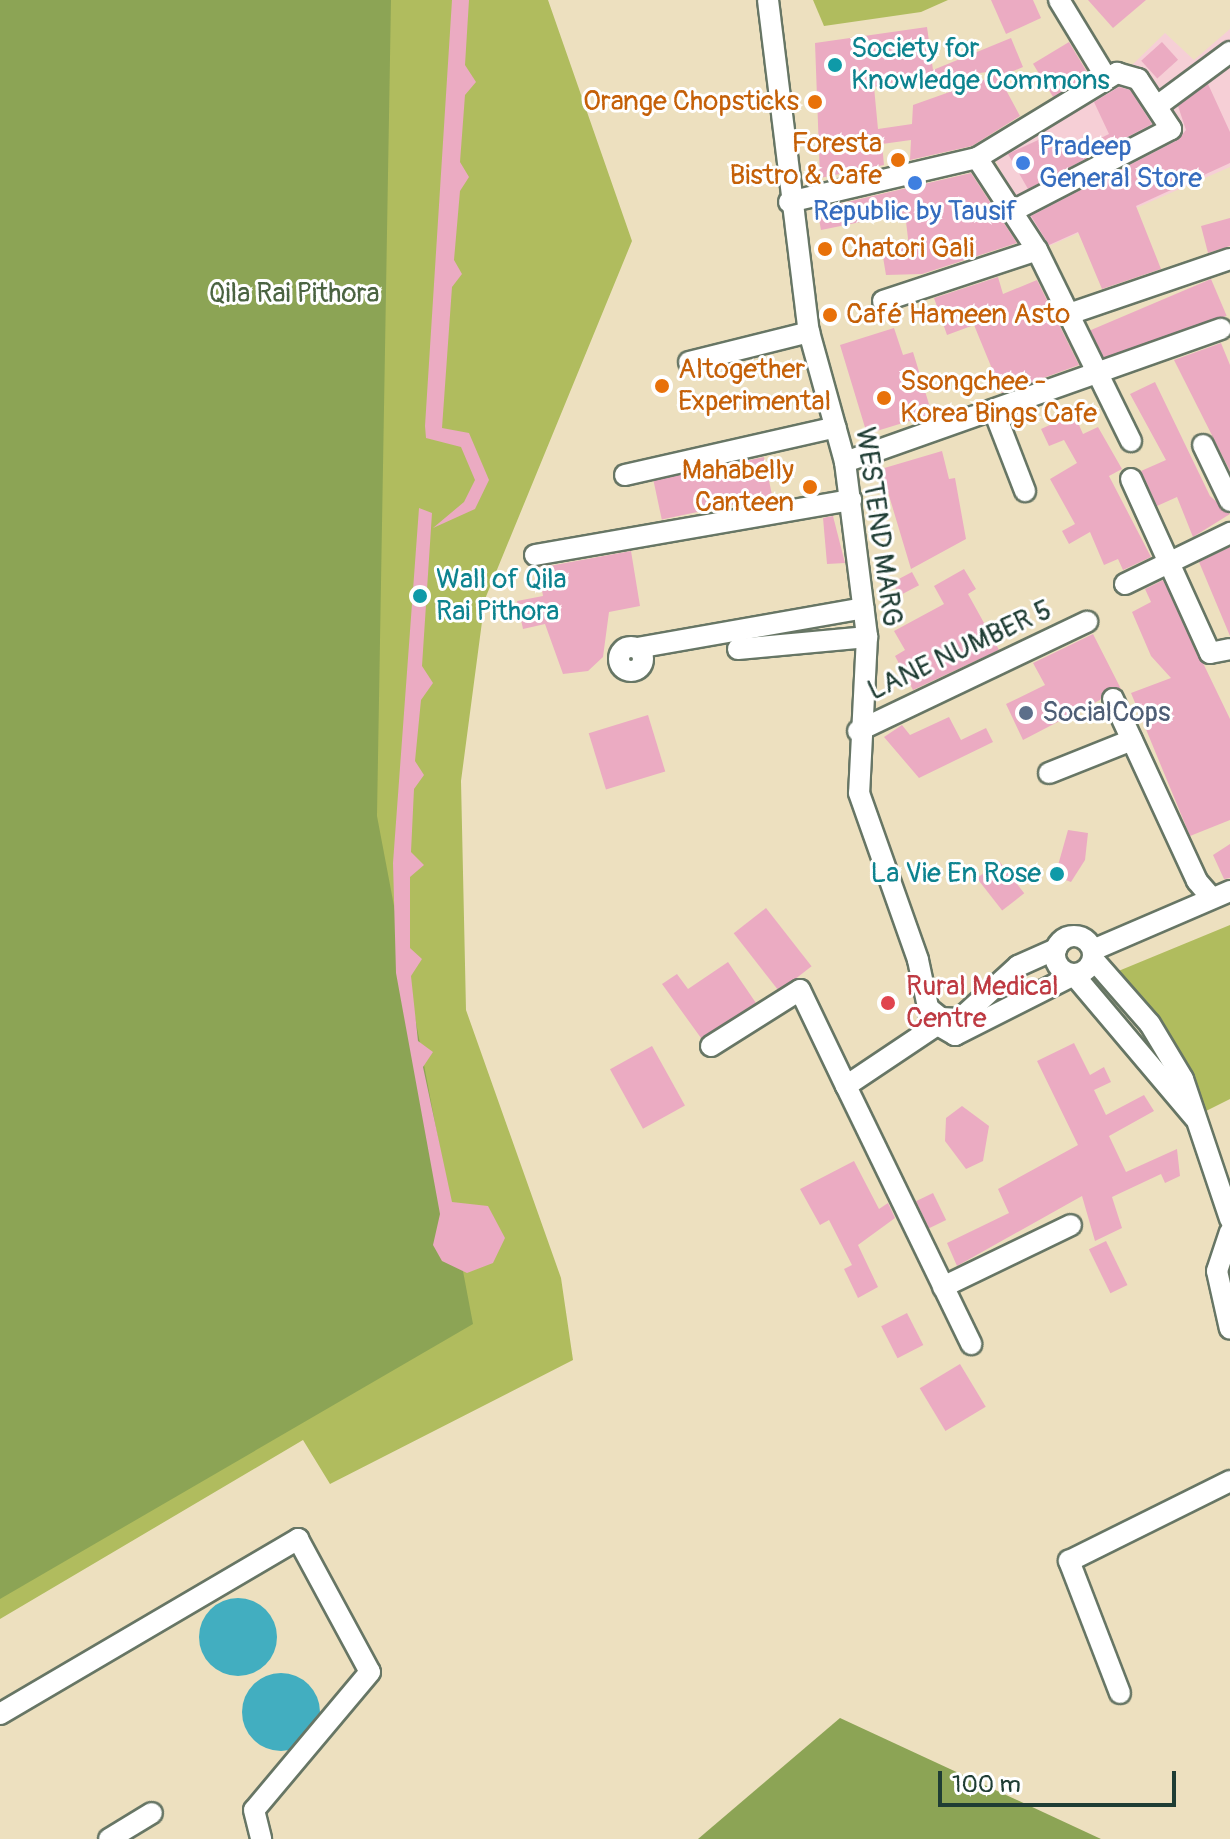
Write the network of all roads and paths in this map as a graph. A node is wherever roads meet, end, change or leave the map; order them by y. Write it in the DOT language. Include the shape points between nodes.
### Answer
graph roads {
  1 [pos="768,0"];
  2 [pos="1059,0"];
  3 [pos="1230,52"];
  4 [pos="1107,79"];
  5 [pos="1157,106"];
  6 [pos="977,158"];
  7 [pos="789,202"];
  8 [pos="1013,211"];
  9 [pos="1037,250"];
  10 [pos="1230,259"];
  11 [pos="883,301"];
  12 [pos="1069,314"];
  13 [pos="1221,329"];
  14 [pos="809,332"];
  15 [pos="689,362"];
  16 [pos="1097,370"];
  17 [pos="994,411"];
  18 [pos="836,427"];
  19 [pos="1131,441"];
  20 [pos="1203,445"];
  21 [pos="845,462"];
  22 [pos="625,475"];
  23 [pos="1131,479"];
  24 [pos="1025,491"];
  25 [pos="851,500"];
  26 [pos="1230,501"];
  27 [pos="1230,533"];
  28 [pos="535,555"];
  29 [pos="1169,563"];
  30 [pos="1125,584"];
  31 [pos="864,608"];
  32 [pos="1087,622"];
  33 [pos="867,637"];
  34 [pos="637,648"];
  35 [pos="738,649"];
  36 [pos="1230,649"];
  37 [pos="1113,699"];
  38 [pos="858,731"];
  39 [pos="1132,740"];
  40 [pos="1049,773"];
  41 [pos="1220,894"];
  42 [pos="1056,949"];
  43 [pos="1093,954"];
  44 [pos="1074,975"];
  45 [pos="931,1018"];
  46 [pos="711,1046"];
  47 [pos="846,1086"];
  48 [pos="1195,1118"];
  49 [pos="1230,1219"];
  50 [pos="1071,1225"];
  51 [pos="1230,1232"];
  52 [pos="943,1287"];
  53 [pos="1230,1329"];
  54 [pos="971,1344"];
  55 [pos="1230,1481"];
  56 [pos="1120,1693"];
  57 [pos="0,1714"];
  58 [pos="152,1813"];
  59 [pos="109,1839"];
  60 [pos="261,1839"];
  1 -- 7 [label="street, WESTEND MARG"];
  2 -- 4 [label="street"];
  3 -- 5 [label="street"];
  4 -- 5 [label="street" via="1117,73 1138,79"];
  4 -- 6 [label="street"];
  5 -- 8 [label="street" via="1171,129"];
  6 -- 7 [label="street"];
  6 -- 8 [label="street"];
  7 -- 14 [label="street, WESTEND MARG"];
  8 -- 9 [label="street"];
  9 -- 11 [label="street"];
  9 -- 12 [label="street"];
  10 -- 12 [label="street"];
  12 -- 16 [label="street"];
  13 -- 16 [label="street"];
  14 -- 15 [label="street"];
  14 -- 18 [label="street, WESTEND MARG"];
  16 -- 17 [label="street"];
  16 -- 19 [label="street"];
  17 -- 21 [label="street"];
  17 -- 24 [label="street"];
  18 -- 21 [label="street, WESTEND MARG"];
  18 -- 22 [label="street"];
  20 -- 26 [label="street"];
  21 -- 25 [label="street, WESTEND MARG"];
  23 -- 29 [label="street"];
  25 -- 28 [label="street"];
  25 -- 31 [label="street, WESTEND MARG"];
  27 -- 29 [label="street"];
  29 -- 30 [label="street"];
  29 -- 36 [label="street" via="1210,653"];
  31 -- 33 [label="street, WESTEND MARG"];
  31 -- 34 [label="street"];
  32 -- 38 [label="street, LANE NUMBER 5"];
  33 -- 35 [label="street"];
  33 -- 38 [label="street, WESTEND MARG"];
  37 -- 39 [label="street"];
  38 -- 45 [label="street, WESTEND MARG" via="859,793"];
  39 -- 40 [label="street"];
  39 -- 41 [label="street"];
  41 -- 43 [label="street"];
  42 -- 43 [label="street" via="1075,936"];
  42 -- 44 [label="street" via="1060,969"];
  42 -- 45 [label="street" via="1018,966 960,1019"];
  43 -- 44 [label="street"];
  43 -- 48 [label="street" via="1150,1024 1183,1079"];
  44 -- 45 [label="street" via="983,1025 949,1035"];
  44 -- 48 [label="street"];
  45 -- 47 [label="street"];
  46 -- 47 [label="street" via="800,990"];
  47 -- 52 [label="street"];
  48 -- 49 [label="street"];
  50 -- 52 [label="street"];
  51 -- 53 [label="street" via="1217,1271"];
  52 -- 54 [label="street"];
  55 -- 56 [label="street" via="1069,1561"];
  57 -- 60 [label="street" via="298,1539 370,1672 254,1810"];
  58 -- 59 [label="street"];
}
